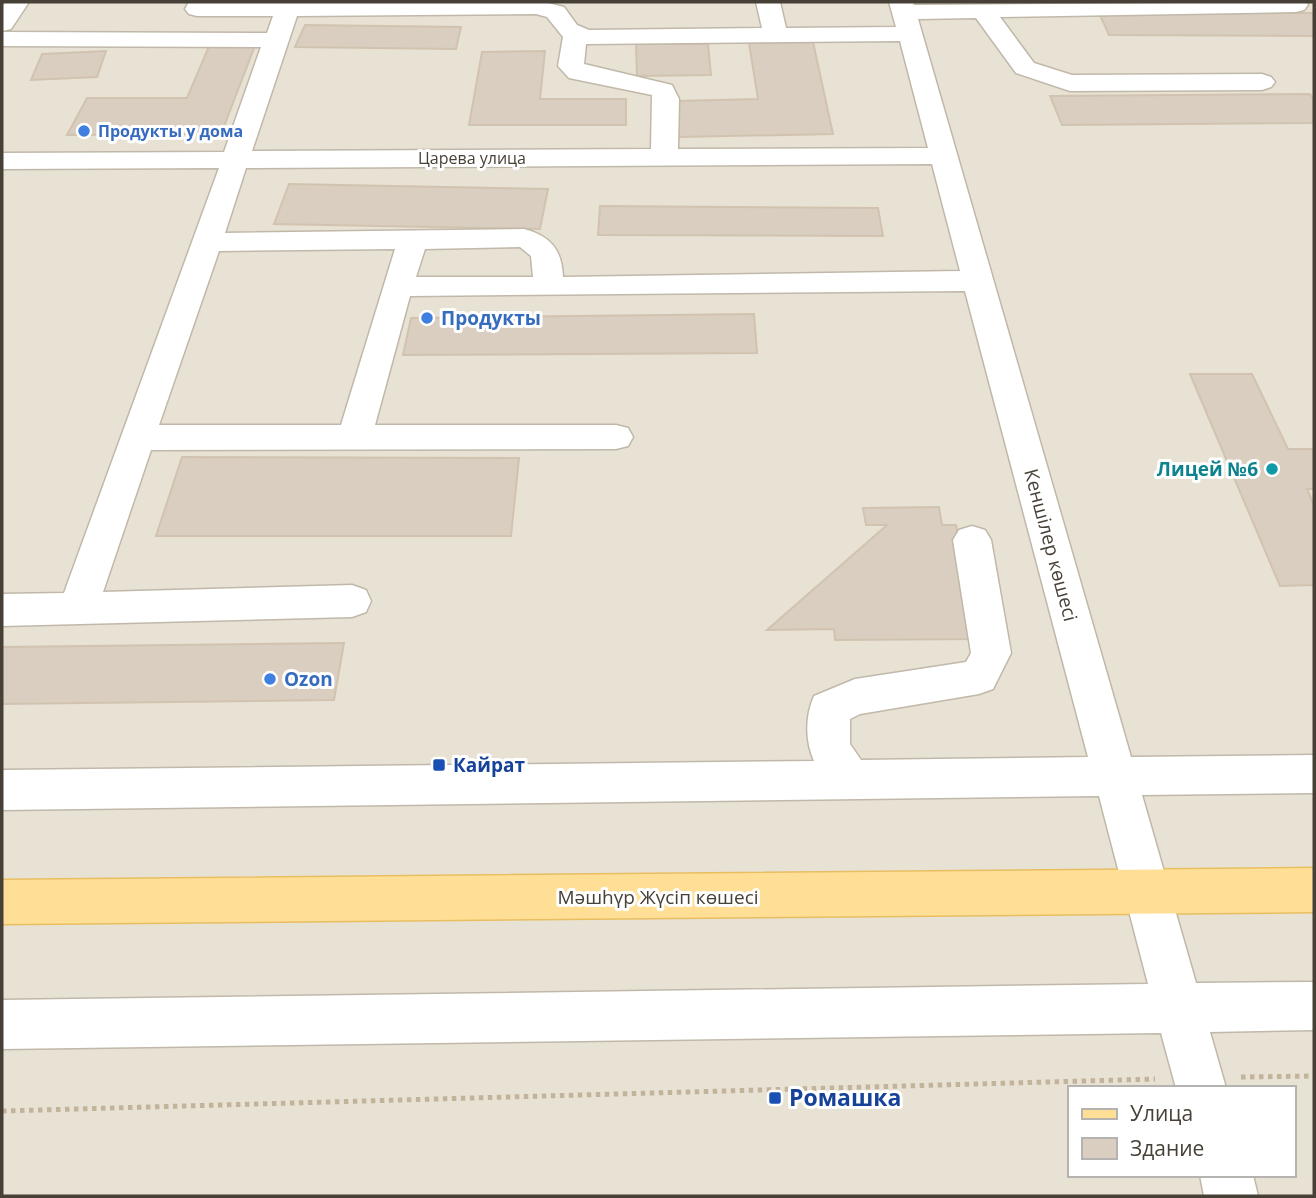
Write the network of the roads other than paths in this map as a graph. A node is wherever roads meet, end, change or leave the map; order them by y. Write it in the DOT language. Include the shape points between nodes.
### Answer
graph roads {
  1 [pos="17,2"];
  2 [pos="768,2"];
  3 [pos="1134,4"];
  4 [pos="1062,5"];
  5 [pos="1296,5"];
  6 [pos="199,6"];
  7 [pos="557,7"];
  8 [pos="287,9"];
  9 [pos="982,10"];
  10 [pos="905,16"];
  11 [pos="2,24"];
  12 [pos="575,35"];
  13 [pos="776,35"];
  14 [pos="2,39"];
  15 [pos="178,40"];
  16 [pos="276,40"];
  17 [pos="1262,82"];
  18 [pos="943,156"];
  19 [pos="664,157"];
  20 [pos="235,160"];
  21 [pos="2,161"];
  22 [pos="413,240"];
  23 [pos="207,242"];
  24 [pos="978,281"];
  25 [pos="398,286"];
  26 [pos="548,286"];
  27 [pos="355,437"];
  28 [pos="616,437"];
  29 [pos="137,438"];
  30 [pos="972,540"];
  31 [pos="352,601"];
  32 [pos="78,608"];
  33 [pos="2,610"];
  34 [pos="1314,774"];
  35 [pos="1115,777"];
  36 [pos="850,780"];
  37 [pos="2,790"];
  38 [pos="1314,890"];
  39 [pos="1147,893"];
  40 [pos="2,902"];
  41 [pos="1314,1006"];
  42 [pos="1179,1007"];
  43 [pos="2,1025"];
  44 [pos="1200,1083"];
  45 [pos="1226,1177"];
  46 [pos="1231,1196"];
  1 -- 11 [label="street"];
  2 -- 13 [label="street"];
  3 -- 4 [label="street"];
  3 -- 5 [label="street"];
  4 -- 9 [label="street"];
  6 -- 8 [label="street"];
  6 -- 15 [label="street"];
  7 -- 8 [label="street"];
  7 -- 12 [label="street" via="566,30"];
  8 -- 16 [label="street"];
  9 -- 10 [label="street"];
  9 -- 17 [label="street" via="1026,68 1070,83"];
  10 -- 13 [label="street"];
  10 -- 18 [label="street, Кеншілер көшесі"];
  12 -- 13 [label="street"];
  12 -- 19 [label="street" via="571,66 578,72 663,90"];
  14 -- 15 [label="street"];
  15 -- 16 [label="street"];
  16 -- 20 [label="street"];
  18 -- 19 [label="street, Царева улица"];
  18 -- 24 [label="street, Кеншілер көшесі"];
  19 -- 20 [label="street, Царева улица"];
  20 -- 21 [label="street, Царева улица"];
  20 -- 23 [label="street"];
  22 -- 23 [label="street"];
  22 -- 25 [label="street"];
  22 -- 26 [label="street" via="524,238 539,243 547,255"];
  23 -- 29 [label="street"];
  24 -- 26 [label="street"];
  24 -- 35 [label="street, Кеншілер көшесі"];
  25 -- 26 [label="street"];
  25 -- 27 [label="street"];
  27 -- 28 [label="street"];
  27 -- 29 [label="street"];
  29 -- 32 [label="street"];
  30 -- 36 [label="street" via="991,653 979,677 855,697 829,709 829,748"];
  31 -- 32 [label="street"];
  32 -- 33 [label="street"];
  34 -- 35 [label="street"];
  35 -- 36 [label="street"];
  35 -- 39 [label="street, Кеншілер көшесі"];
  36 -- 37 [label="street"];
  38 -- 39 [label="main road, Мәшһүр Жүсіп көшесі"];
  39 -- 40 [label="main road, Мәшһүр Жүсіп көшесі"];
  39 -- 42 [label="street, Кеншілер көшесі"];
  41 -- 42 [label="street"];
  42 -- 43 [label="street"];
  42 -- 44 [label="street, Кеншілер көшесі"];
  45 -- 46 [label="street"];
}
